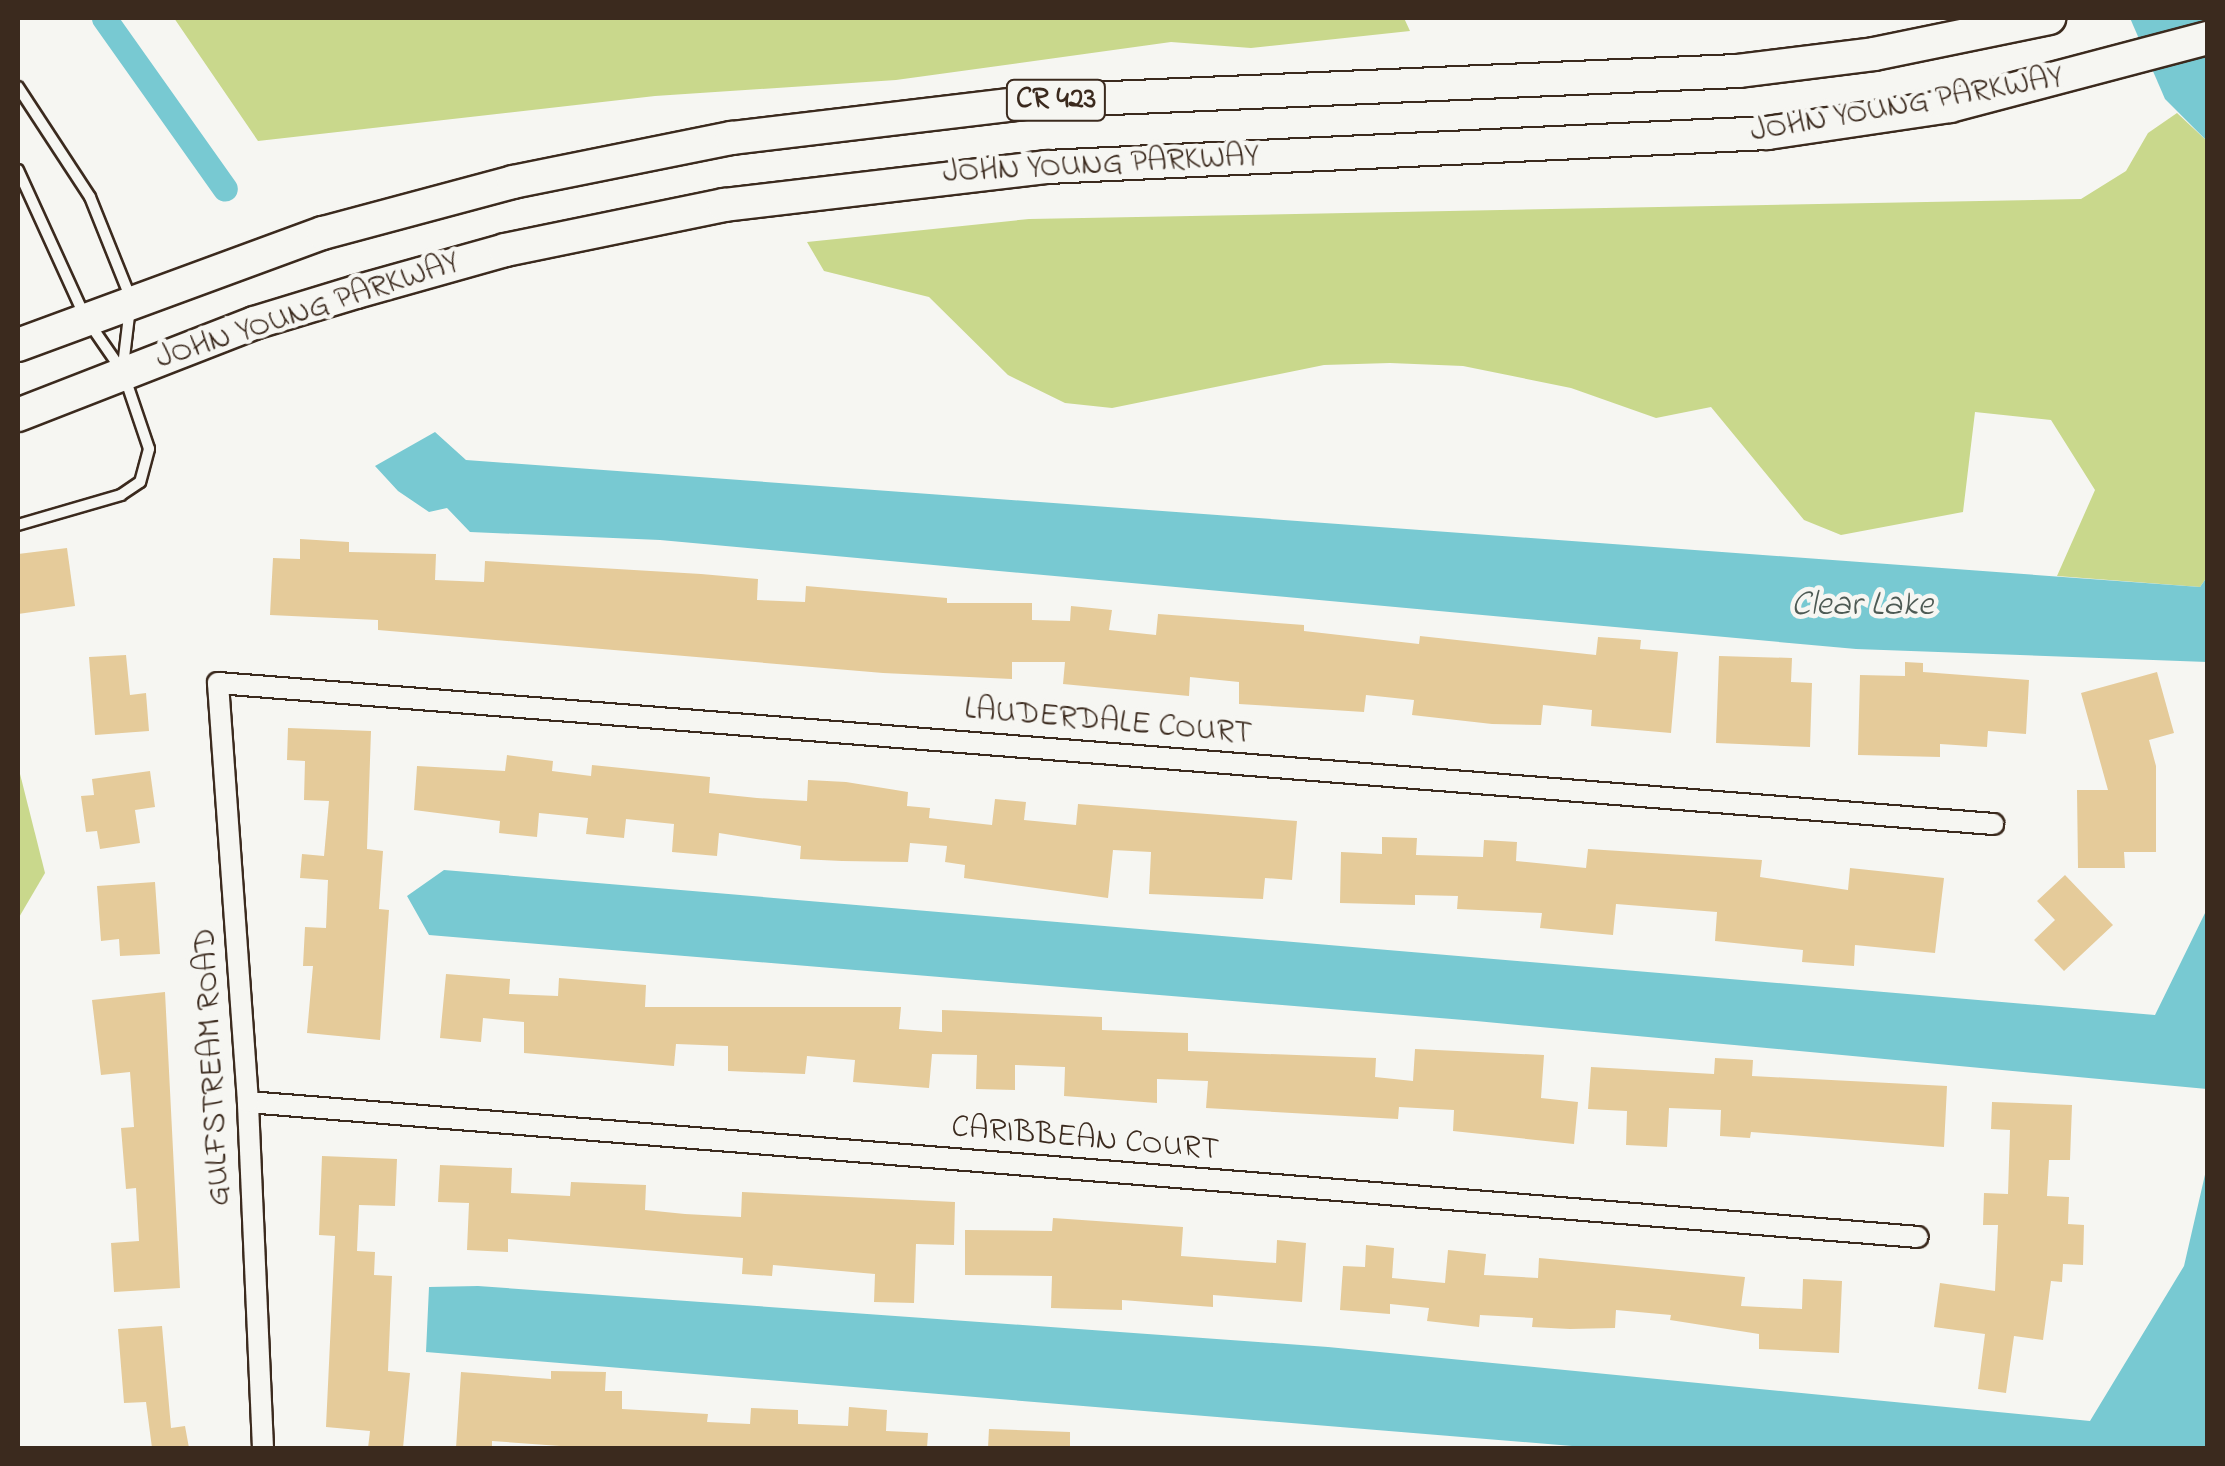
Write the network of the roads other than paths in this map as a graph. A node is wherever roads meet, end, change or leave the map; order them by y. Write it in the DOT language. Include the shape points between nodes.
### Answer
graph roads {
  1 [pos="2048,18"];
  2 [pos="2208,38"];
  3 [pos="18,88"];
  4 [pos="18,170"];
  5 [pos="132,300"];
  6 [pos="86,317"];
  7 [pos="18,345"];
  8 [pos="122,372"];
  9 [pos="18,415"];
  10 [pos="18,525"];
  11 [pos="218,682"];
  12 [pos="1993,824"];
  13 [pos="248,1102"];
  14 [pos="1918,1237"];
  15 [pos="263,1448"];
  1 -- 5 [label="main road, JOHN YOUNG PARKWAY / CR 423" via="1874,54 1738,72 1042,101 824,124 513,182 323,234"];
  2 -- 8 [label="main road, JOHN YOUNG PARKWAY / CR 423" via="1950,106 1767,134 1047,166 822,189 505,250 254,323"];
  3 -- 5 [label="lane" via="90,197"];
  4 -- 6 [label="lane"];
  5 -- 6 [label="main road, JOHN YOUNG PARKWAY / CR 423"];
  5 -- 8 [label="lane"];
  6 -- 7 [label="main road, JOHN YOUNG PARKWAY / CR 423"];
  6 -- 8 [label="lane"];
  8 -- 9 [label="main road, JOHN YOUNG PARKWAY / CR 423"];
  8 -- 10 [label="lane" via="149,449 140,482 121,494"];
  11 -- 12 [label="street, LAUDERDALE COURT"];
  11 -- 13 [label="street, GULFSTREAM ROAD"];
  13 -- 14 [label="street, CARIBBEAN COURT"];
  13 -- 15 [label="street, GULFSTREAM ROAD"];
}
